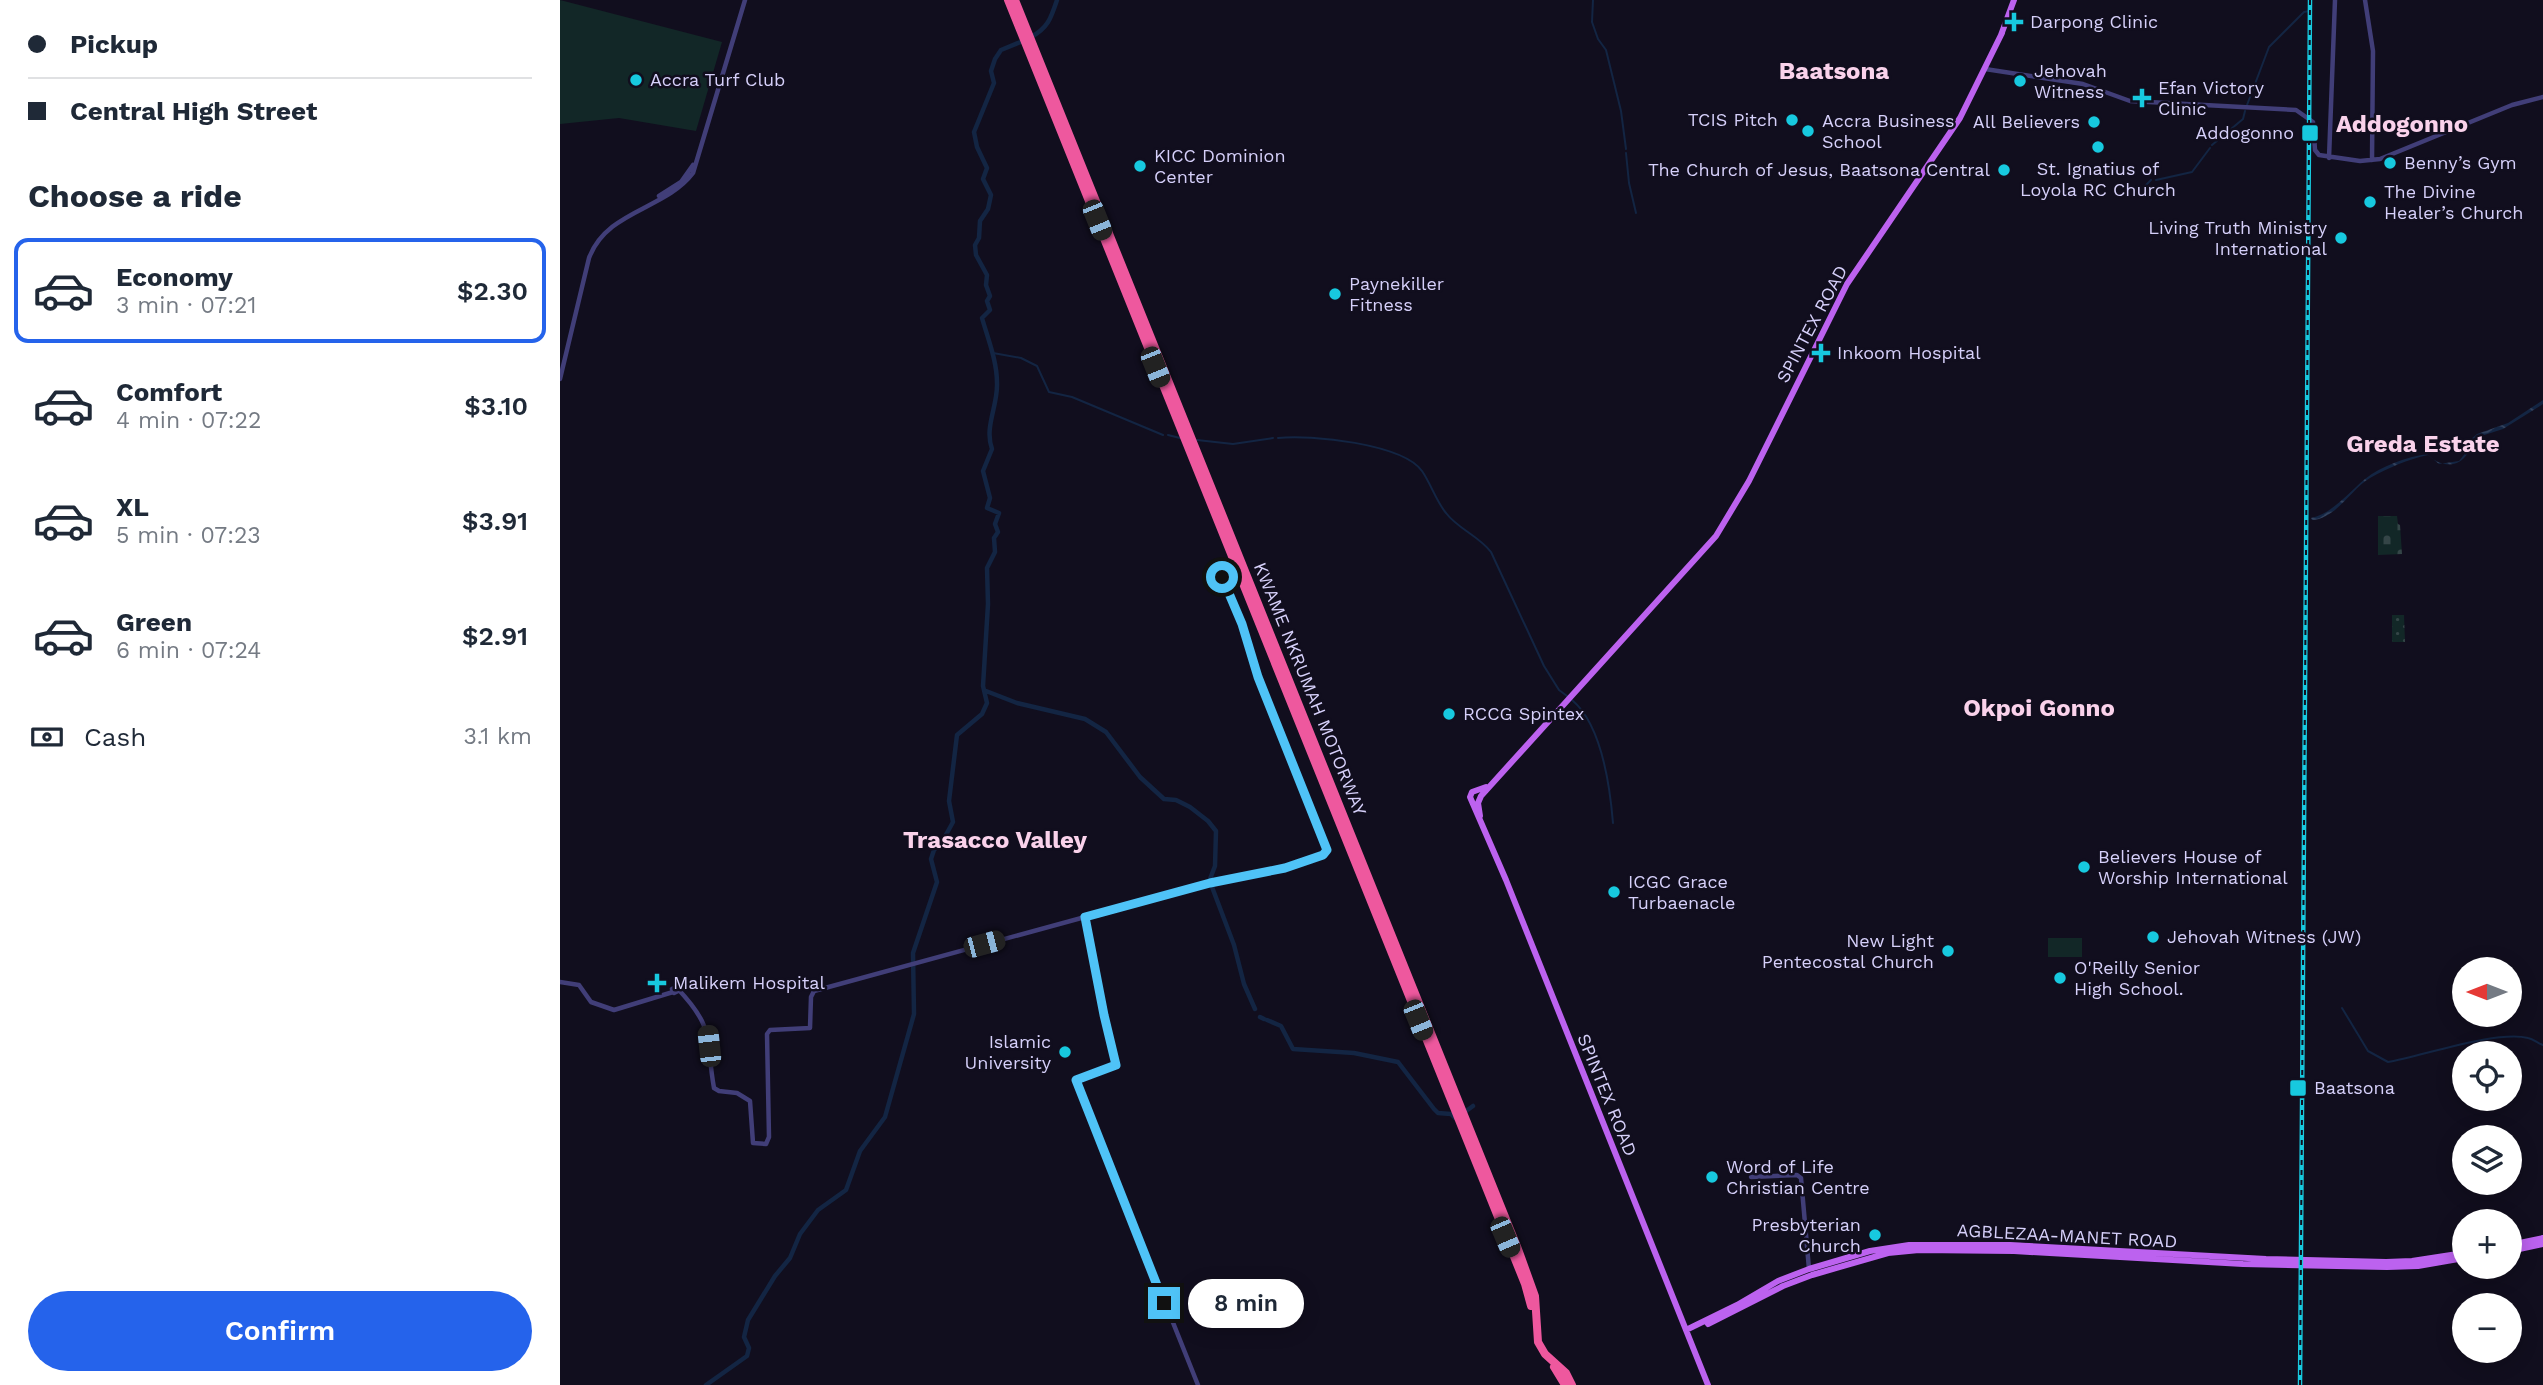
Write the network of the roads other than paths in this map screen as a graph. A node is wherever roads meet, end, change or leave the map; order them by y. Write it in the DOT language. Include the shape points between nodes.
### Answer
graph roads {
  1 [pos="744,0"];
  2 [pos="1008,0"];
  3 [pos="1015,0"];
  4 [pos="2014,0"];
  5 [pos="2334,0"];
  6 [pos="2365,0"];
  7 [pos="1026,38"];
  8 [pos="1987,69"];
  9 [pos="2543,97"];
  10 [pos="2329,158"];
  11 [pos="2372,160"];
  12 [pos="576,299"];
  13 [pos="560,366"];
  14 [pos="560,379"];
  15 [pos="1238,571"];
  16 [pos="1085,917"];
  17 [pos="560,982"];
  18 [pos="1751,1177"];
  19 [pos="2543,1238"];
  20 [pos="2522,1242"];
  21 [pos="2543,1244"];
  22 [pos="2522,1248"];
  23 [pos="2452,1255"];
  24 [pos="2452,1260"];
  25 [pos="2270,1261"];
  26 [pos="2340,1262"];
  27 [pos="1809,1269"];
  28 [pos="1749,1302"];
  29 [pos="1688,1330"];
  30 [pos="1199,1385"];
  31 [pos="1565,1385"];
  32 [pos="1572,1385"];
  33 [pos="1708,1385"];
  1 -- 12 [label="street" via="692,168 676,186 615,220 598,235 590,246"];
  2 -- 7 [label="highway, KWAME NKRUMAH MOTORWAY"];
  3 -- 7 [label="highway, KWAME NKRUMAH MOTORWAY"];
  4 -- 8 [label="main road, SPINTEX ROAD"];
  5 -- 10 [label="street"];
  6 -- 11 [label="street" via="2374,51"];
  7 -- 15 [label="highway, KWAME NKRUMAH MOTORWAY"];
  7 -- 32 [label="highway, KWAME NKRUMAH MOTORWAY" via="1518,1249 1535,1296 1538,1342"];
  8 -- 10 [label="street" via="2083,84 2130,101 2296,110 2313,122 2317,153"];
  8 -- 29 [label="main road, SPINTEX ROAD" via="1976,94 1849,281 1716,536 1477,797 1480,816"];
  9 -- 11 [label="street"];
  10 -- 11 [label="street"];
  12 -- 13 [label="street"];
  12 -- 14 [label="street"];
  15 -- 16 [label="street" via="1222,577 1327,851 1285,868"];
  15 -- 31 [label="highway, KWAME NKRUMAH MOTORWAY" via="1525,1284 1533,1339"];
  16 -- 17 [label="street" via="812,992 810,1028 770,1030 767,1034 768,1142 753,1143 750,1101 735,1092 715,1090 705,1024 686,998 675,991 614,1010 589,1000 579,985"];
  16 -- 30 [label="street" via="1116,1065 1076,1080"];
  18 -- 27 [label="street" via="1801,1178"];
  19 -- 20 [label="main road"];
  21 -- 22 [label="main road"];
  23 -- 26 [label="main road, AGBLEZAA-MANET ROAD" via="2403,1262"];
  24 -- 26 [label="main road, AGBLEZAA-MANET ROAD" via="2400,1267"];
  25 -- 26 [label="main road, AGBLEZAA-MANET ROAD"];
  25 -- 27 [label="main road, AGBLEZAA-MANET ROAD" via="1925,1244 1870,1251"];
  25 -- 28 [label="main road, AGBLEZAA-MANET ROAD" via="1919,1250 1888,1253 1812,1275"];
  27 -- 28 [label="main road, AGBLEZAA-MANET ROAD"];
  28 -- 29 [label="main road, AGBLEZAA-MANET ROAD"];
  29 -- 33 [label="main road, SPINTEX ROAD"];
}
